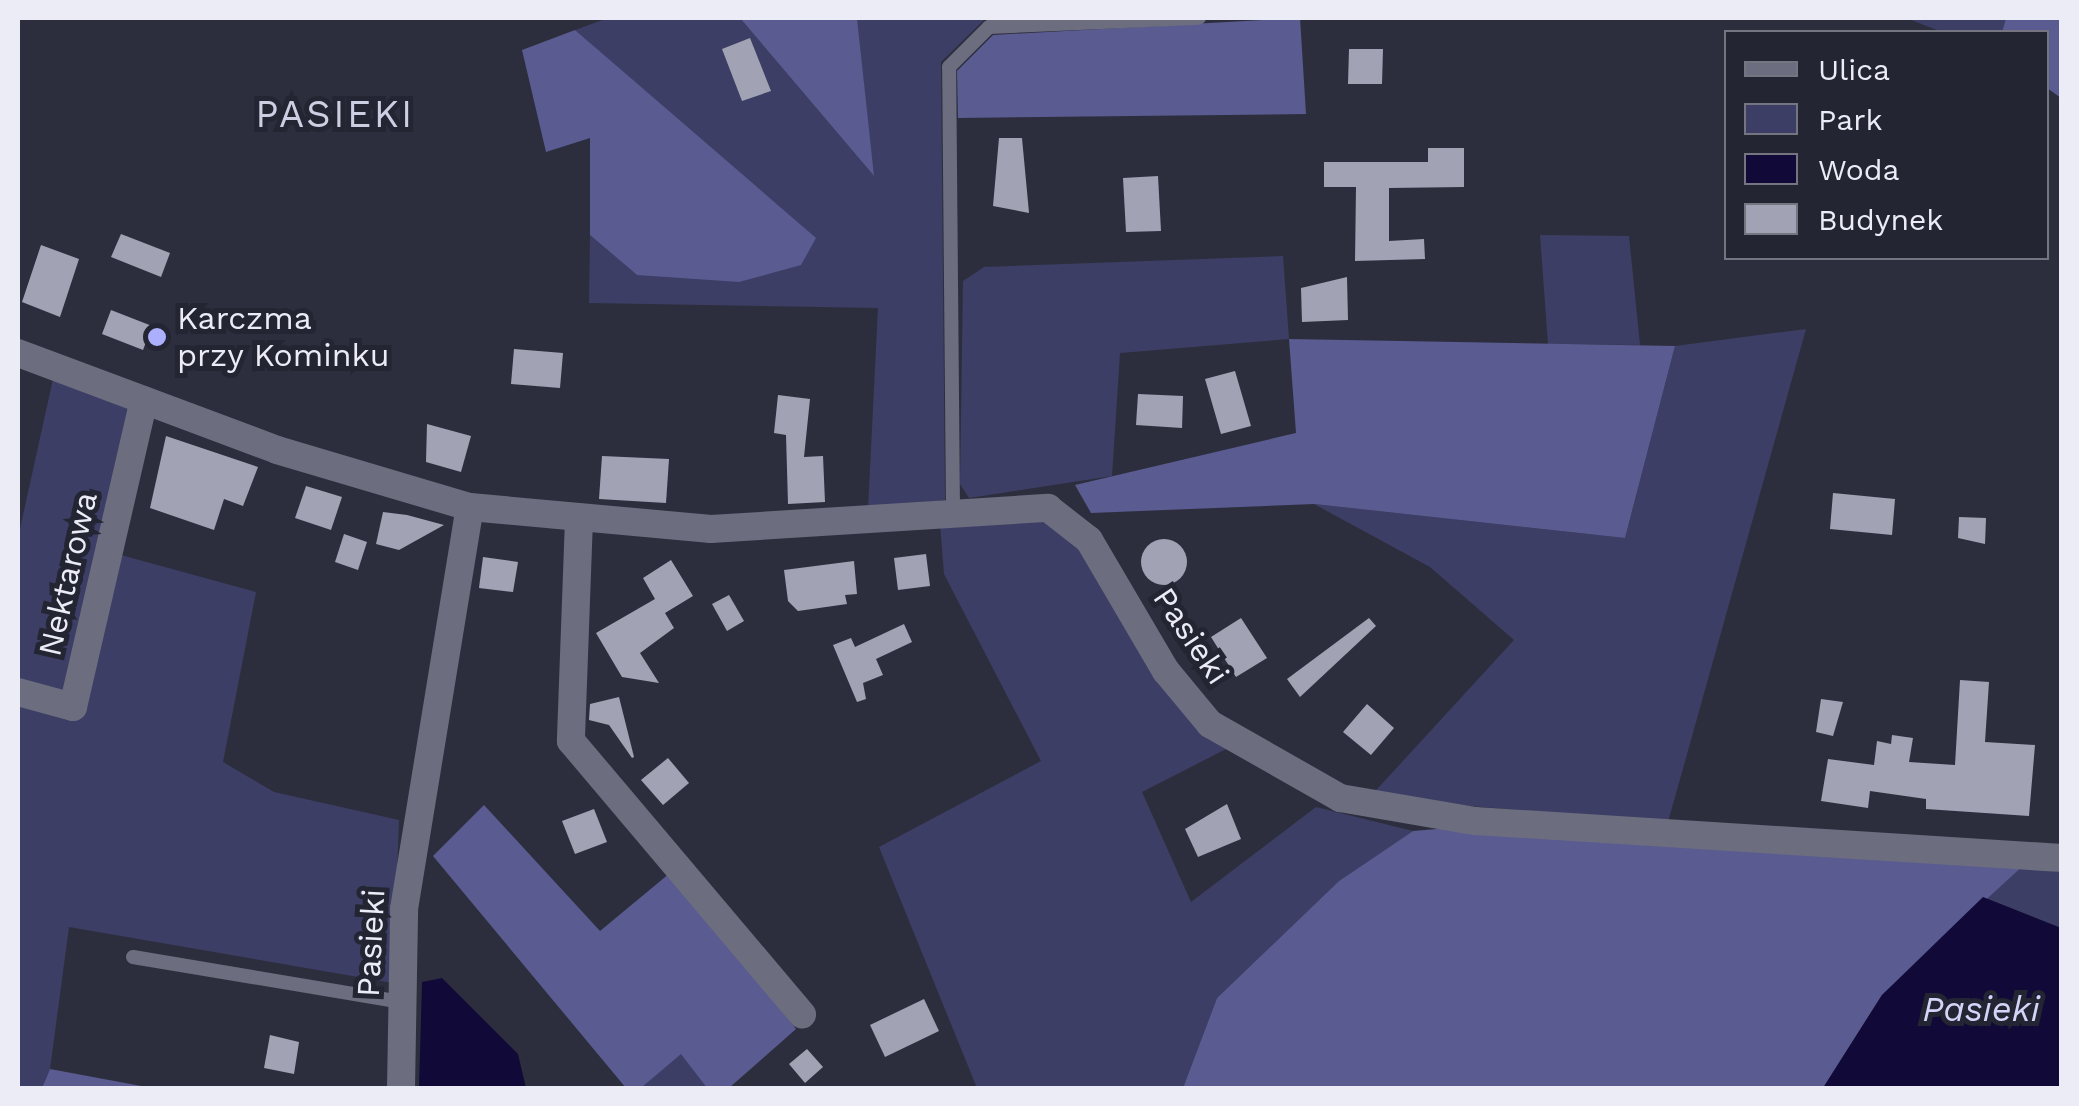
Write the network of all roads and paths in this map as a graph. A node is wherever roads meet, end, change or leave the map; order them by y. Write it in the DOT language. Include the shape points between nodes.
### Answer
graph roads {
  1 [pos="1199,18"];
  2 [pos="18,353"];
  3 [pos="144,400"];
  4 [pos="470,507"];
  5 [pos="953,511"];
  6 [pos="579,519"];
  7 [pos="18,692"];
  8 [pos="2062,858"];
  9 [pos="133,958"];
  10 [pos="402,1002"];
  11 [pos="802,1014"];
  12 [pos="401,1088"];
  1 -- 5 [label="lane" via="989,27 949,67"];
  2 -- 3 [label="street, Pasieki"];
  3 -- 4 [label="street, Pasieki"];
  3 -- 7 [label="street, Nektarowa" via="73,707"];
  4 -- 6 [label="street, Pasieki"];
  4 -- 10 [label="street, Pasieki" via="404,908"];
  5 -- 6 [label="street, Pasieki" via="796,528"];
  5 -- 8 [label="street, Pasieki" via="1021,506 1068,518 1198,711 1238,746 1340,798 1475,820"];
  6 -- 11 [label="street" via="571,741"];
  9 -- 10 [label="lane"];
  10 -- 12 [label="street, Pasieki"];
}
